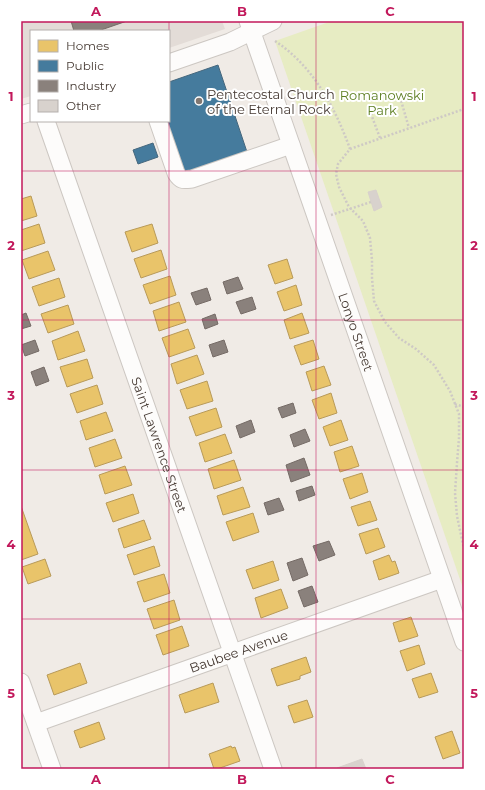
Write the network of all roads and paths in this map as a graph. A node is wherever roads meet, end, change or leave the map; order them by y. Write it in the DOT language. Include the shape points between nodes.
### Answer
graph roads {
  1 [pos="273,21"];
  2 [pos="250,26"];
  3 [pos="275,41"];
  4 [pos="170,63"];
  5 [pos="400,97"];
  6 [pos="368,106"];
  7 [pos="464,109"];
  8 [pos="46,122"];
  9 [pos="158,122"];
  10 [pos="409,128"];
  11 [pos="380,138"];
  12 [pos="291,145"];
  13 [pos="350,149"];
  14 [pos="371,202"];
  15 [pos="351,209"];
  16 [pos="317,220"];
  17 [pos="455,404"];
  18 [pos="464,407"];
  19 [pos="464,549"];
  20 [pos="442,579"];
  21 [pos="464,642"];
  22 [pos="232,653"];
  23 [pos="21,682"];
  24 [pos="36,723"];
  25 [pos="52,769"];
  26 [pos="273,769"];
  1 -- 2 [label="street"];
  2 -- 4 [label="street" via="230,42"];
  2 -- 12 [label="street, Lonyo Street"];
  3 -- 13 [label="path" via="284,46 320,86 342,127"];
  5 -- 10 [label="path"];
  6 -- 11 [label="path"];
  7 -- 10 [label="path"];
  8 -- 22 [label="street, Saint Lawrence Street"];
  9 -- 12 [label="street" via="176,173 183,180"];
  10 -- 11 [label="path"];
  11 -- 13 [label="path"];
  12 -- 16 [label="street, Lonyo Street"];
  13 -- 15 [label="path" via="338,164 336,174 339,187"];
  14 -- 15 [label="path"];
  15 -- 16 [label="path"];
  15 -- 17 [label="path" via="363,221 370,238 374,302 385,322 399,338 434,365"];
  16 -- 20 [label="street, Lonyo Street"];
  17 -- 18 [label="path"];
  17 -- 19 [label="path" via="459,414 455,493"];
  20 -- 21 [label="street, Lonyo Street"];
  20 -- 22 [label="street, Baubee Avenue"];
  22 -- 24 [label="street, Baubee Avenue"];
  22 -- 26 [label="street, Saint Lawrence Street"];
  23 -- 24 [label="street"];
  24 -- 25 [label="street"];
}
